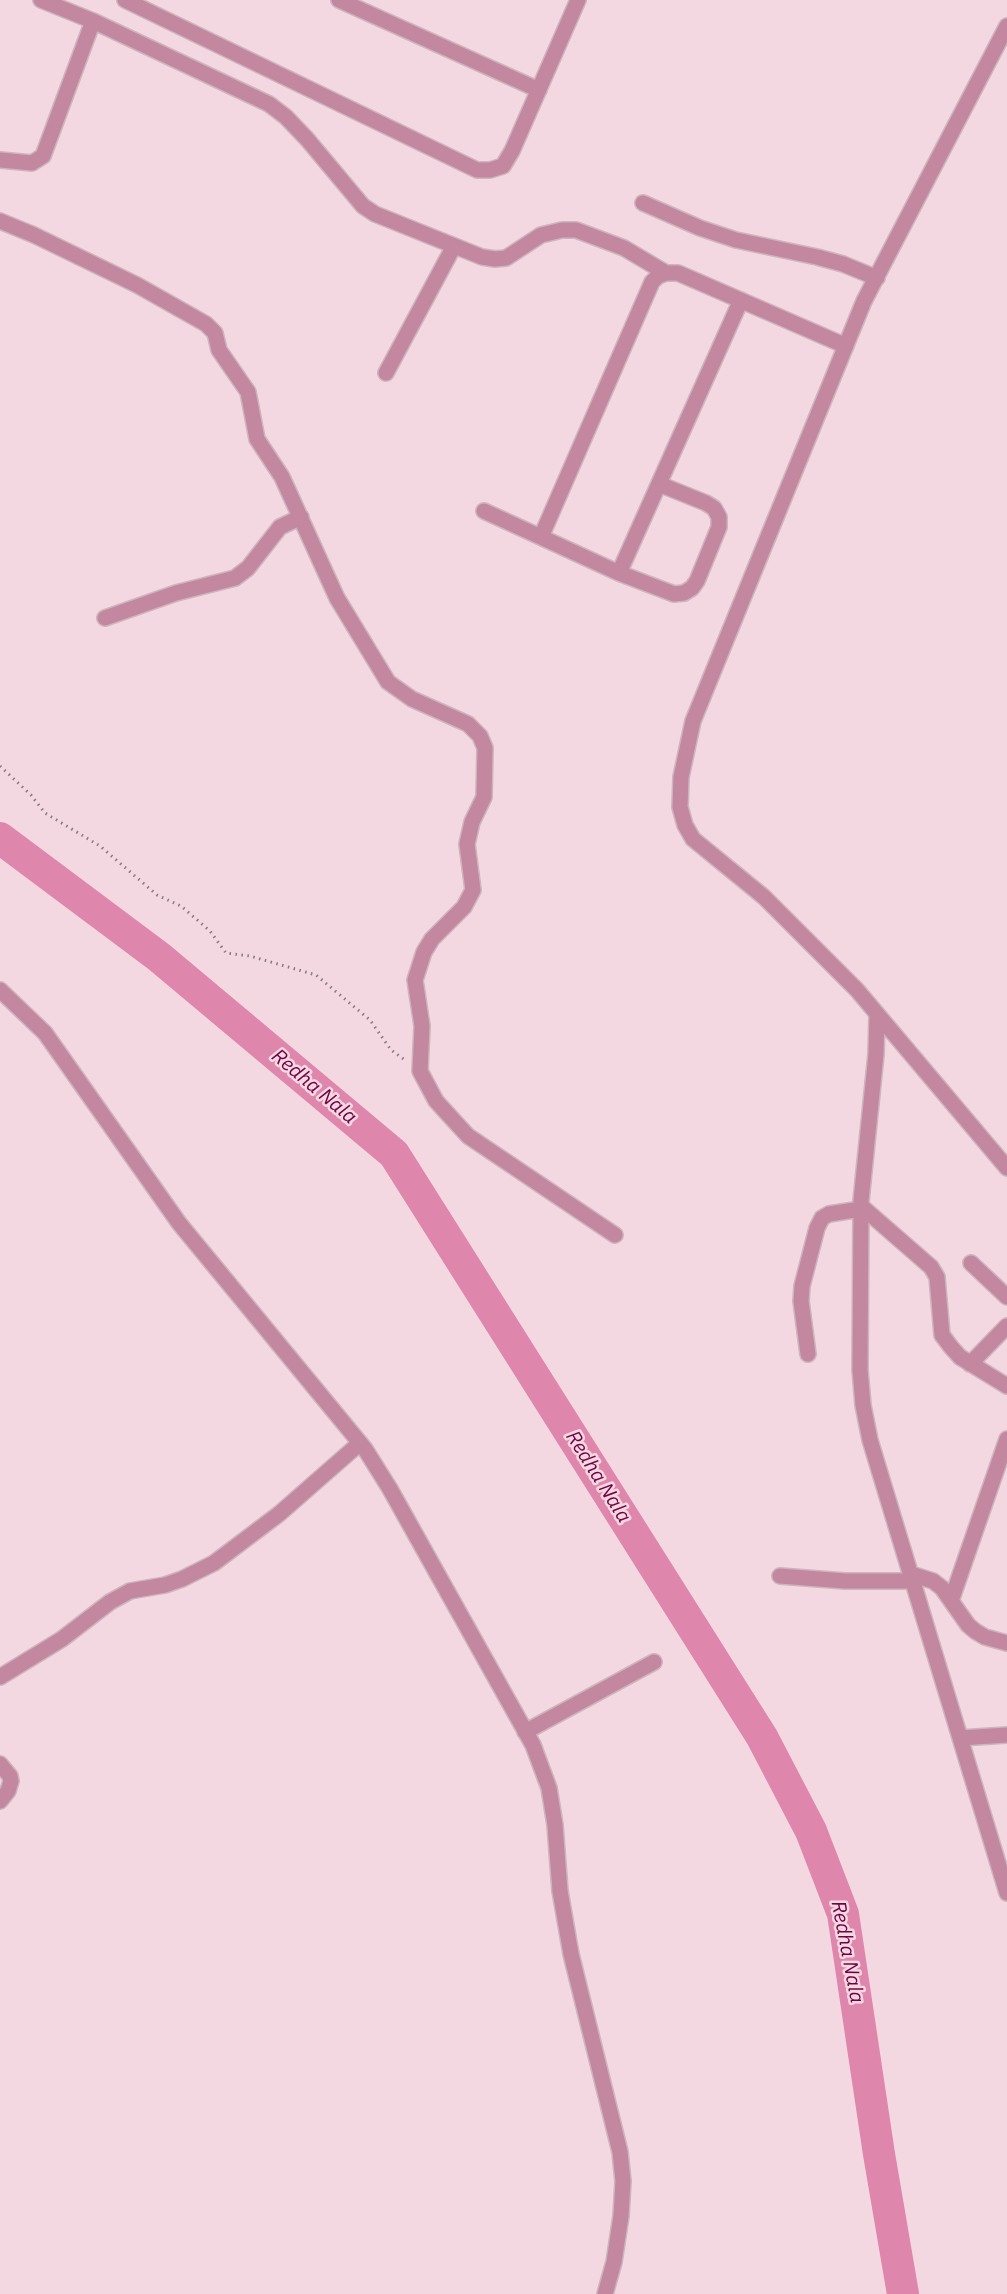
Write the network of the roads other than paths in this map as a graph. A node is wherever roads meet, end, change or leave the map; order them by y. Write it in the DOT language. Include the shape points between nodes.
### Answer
graph roads {
  1 [pos="41,0"];
  2 [pos="125,0"];
  3 [pos="339,0"];
  4 [pos="578,0"];
  5 [pos="93,21"];
  6 [pos="1006,30"];
  7 [pos="539,90"];
  8 [pos="0,160"];
  9 [pos="643,203"];
  10 [pos="0,221"];
  11 [pos="454,246"];
  12 [pos="666,273"];
  13 [pos="877,278"];
  14 [pos="741,300"];
  15 [pos="846,346"];
  16 [pos="386,374"];
  17 [pos="659,484"];
  18 [pos="484,511"];
  19 [pos="301,517"];
  20 [pos="541,537"];
  21 [pos="619,573"];
  22 [pos="105,618"];
  23 [pos="0,990"];
  24 [pos="877,1015"];
  25 [pos="1007,1168"];
  26 [pos="861,1208"];
  27 [pos="615,1234"];
  28 [pos="971,1263"];
  29 [pos="1007,1297"];
  30 [pos="1007,1326"];
  31 [pos="808,1354"];
  32 [pos="970,1364"];
  33 [pos="1007,1386"];
  34 [pos="1007,1439"];
  35 [pos="360,1443"];
  36 [pos="780,1576"];
  37 [pos="912,1578"];
  38 [pos="951,1601"];
  39 [pos="1007,1643"];
  40 [pos="654,1662"];
  41 [pos="0,1677"];
  42 [pos="525,1732"];
  43 [pos="1007,1736"];
  44 [pos="960,1738"];
  45 [pos="0,1764"];
  46 [pos="0,1801"];
  47 [pos="1000,1848"];
  48 [pos="1007,1893"];
  49 [pos="605,2294"];
  1 -- 5 [label="street"];
  2 -- 7 [label="street" via="477,170 503,166"];
  3 -- 7 [label="street"];
  4 -- 7 [label="street"];
  5 -- 8 [label="street" via="43,156 32,163"];
  5 -- 11 [label="street" via="269,104 307,139 363,206"];
  6 -- 13 [label="street"];
  9 -- 13 [label="street" via="736,240 818,257"];
  10 -- 19 [label="street" via="137,285 206,324 248,392 257,439 282,477"];
  11 -- 12 [label="street" via="482,257 506,258 541,235 576,231 624,248"];
  11 -- 16 [label="street"];
  12 -- 14 [label="street" via="678,273"];
  12 -- 20 [label="street" via="652,282"];
  13 -- 15 [label="street"];
  14 -- 15 [label="street"];
  14 -- 17 [label="street"];
  15 -- 24 [label="street" via="693,721 681,777 680,807 693,839 764,897"];
  17 -- 21 [label="street"];
  17 -- 21 [label="street" via="706,503 719,517 719,527 697,581 684,593 674,594"];
  18 -- 20 [label="street"];
  19 -- 22 [label="street" via="280,527 248,568 235,578"];
  19 -- 27 [label="street" via="337,598 388,682 412,699 468,724 485,748 484,797 471,822 467,844 473,890 464,907 432,939 415,980 422,1026 420,1071 436,1101 468,1136"];
  20 -- 21 [label="street"];
  23 -- 35 [label="street" via="45,1033 179,1223"];
  24 -- 25 [label="street"];
  24 -- 26 [label="street"];
  26 -- 31 [label="street" via="829,1214 817,1228 802,1294"];
  26 -- 32 [label="street" via="931,1267 937,1277 942,1335"];
  26 -- 37 [label="street" via="863,1405"];
  28 -- 29 [label="street"];
  30 -- 32 [label="street"];
  32 -- 33 [label="street"];
  34 -- 38 [label="street"];
  35 -- 41 [label="street" via="279,1514 214,1563 182,1579 130,1591"];
  35 -- 42 [label="street" via="390,1489"];
  36 -- 37 [label="street" via="845,1581"];
  37 -- 38 [label="street" via="933,1581"];
  37 -- 44 [label="street"];
  38 -- 39 [label="street" via="975,1631"];
  40 -- 42 [label="street"];
  42 -- 49 [label="street" via="549,1788 571,1954 621,2152 621,2216"];
  43 -- 44 [label="street"];
  44 -- 47 [label="street"];
  45 -- 46 [label="street" via="11,1781"];
  47 -- 48 [label="street"];
}
